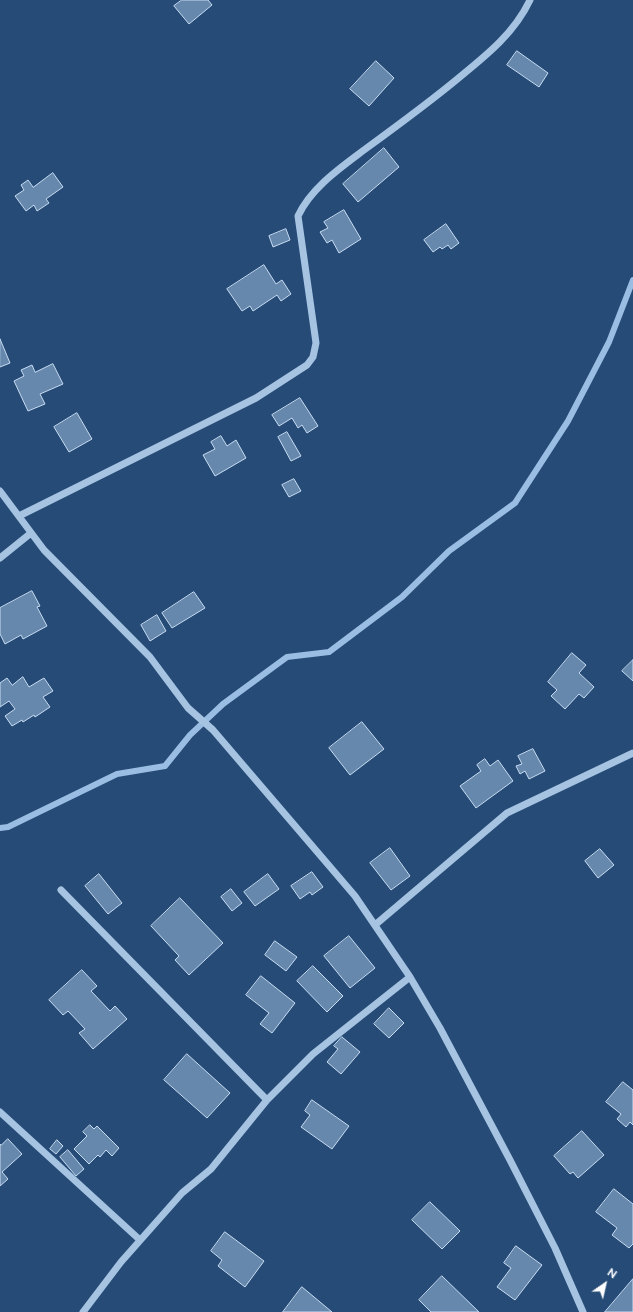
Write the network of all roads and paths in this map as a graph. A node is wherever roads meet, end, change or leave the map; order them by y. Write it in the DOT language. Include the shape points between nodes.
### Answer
graph roads {
  1 [pos="530,0"];
  2 [pos="0,491"];
  3 [pos="19,516"];
  4 [pos="31,533"];
  5 [pos="0,558"];
  6 [pos="633,752"];
  7 [pos="60,890"];
  8 [pos="375,925"];
  9 [pos="410,977"];
  10 [pos="267,1100"];
  11 [pos="0,1112"];
  12 [pos="140,1240"];
  13 [pos="83,1312"];
  14 [pos="583,1312"];
  1 -- 3 [label="street" via="521,18 494,49 441,93 350,161 314,192 303,206 298,216 316,343 313,357 307,365 256,398"];
  2 -- 3 [label="street"];
  3 -- 4 [label="street"];
  4 -- 5 [label="street"];
  4 -- 8 [label="street" via="44,550 150,657 188,708 212,730 355,896"];
  6 -- 8 [label="street" via="507,813"];
  7 -- 10 [label="street"];
  8 -- 9 [label="street"];
  9 -- 10 [label="street" via="313,1054"];
  9 -- 14 [label="street" via="510,1160 555,1248"];
  10 -- 12 [label="street" via="211,1169 182,1193"];
  11 -- 12 [label="street"];
  12 -- 13 [label="street"];
}
